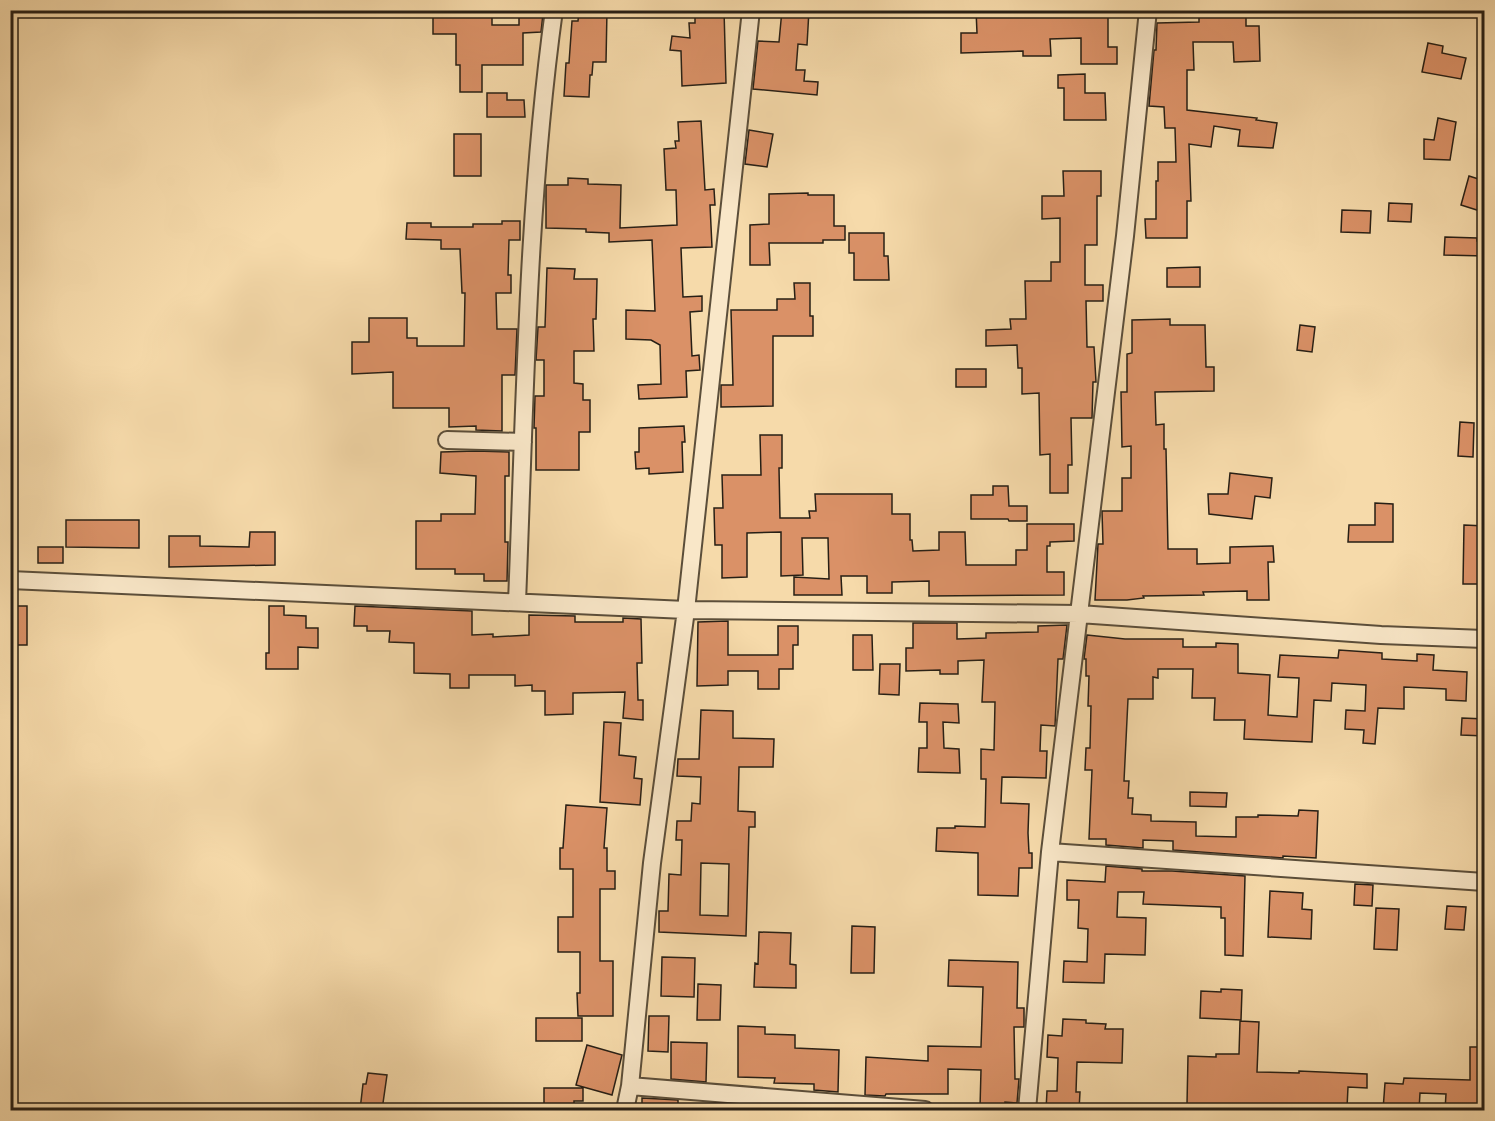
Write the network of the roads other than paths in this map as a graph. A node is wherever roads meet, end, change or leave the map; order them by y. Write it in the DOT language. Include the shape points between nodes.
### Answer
graph roads {
  1 [pos="554,10"];
  2 [pos="751,10"];
  3 [pos="1148,10"];
  4 [pos="447,440"];
  5 [pos="524,442"];
  6 [pos="10,580"];
  7 [pos="517,602"];
  8 [pos="686,610"];
  9 [pos="1079,614"];
  10 [pos="1485,639"];
  11 [pos="1050,852"];
  12 [pos="1485,882"];
  13 [pos="630,1086"];
  14 [pos="625,1110"];
  15 [pos="925,1110"];
  16 [pos="1027,1110"];
  1 -- 5 [label="street" via="536,182"];
  2 -- 8 [label="street"];
  3 -- 9 [label="street"];
  4 -- 5 [label="street"];
  5 -- 7 [label="street"];
  6 -- 7 [label="street"];
  7 -- 8 [label="street"];
  8 -- 9 [label="street"];
  8 -- 13 [label="street" via="652,862"];
  9 -- 10 [label="street"];
  9 -- 11 [label="street"];
  11 -- 12 [label="street"];
  11 -- 16 [label="street"];
  13 -- 14 [label="street"];
  13 -- 15 [label="street"];
}
